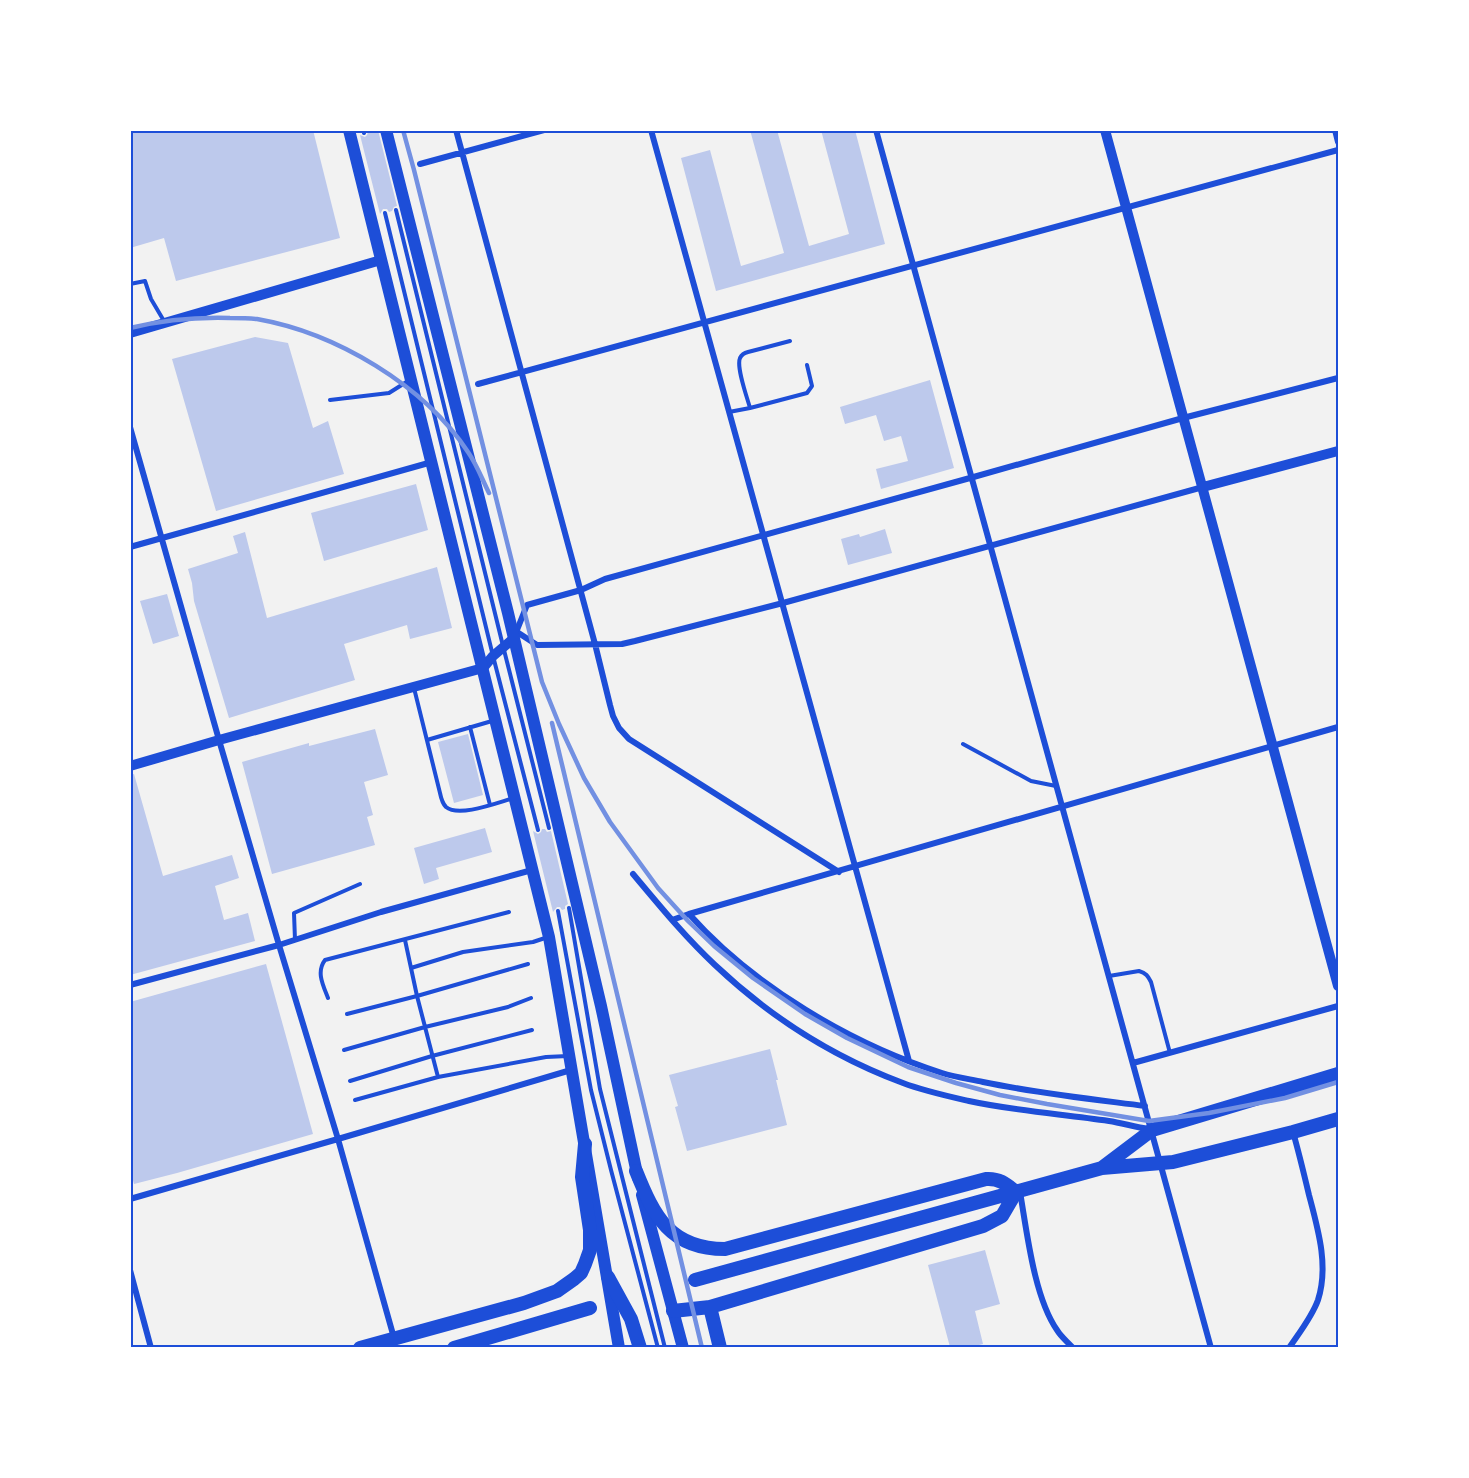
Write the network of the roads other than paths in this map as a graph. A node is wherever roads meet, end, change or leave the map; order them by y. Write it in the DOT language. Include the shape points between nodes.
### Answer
graph roads {
  1 [pos="349,130"];
  2 [pos="387,130"];
  3 [pos="456,130"];
  4 [pos="544,130"];
  5 [pos="651,130"];
  6 [pos="876,130"];
  7 [pos="1105,130"];
  8 [pos="1335,130"];
  9 [pos="1338,142"];
  10 [pos="1338,150"];
  11 [pos="462,153"];
  12 [pos="420,164"];
  13 [pos="1126,208"];
  14 [pos="396,210"];
  15 [pos="385,213"];
  16 [pos="381,260"];
  17 [pos="913,266"];
  18 [pos="130,284"];
  19 [pos="705,322"];
  20 [pos="165,323"];
  21 [pos="130,333"];
  22 [pos="790,341"];
  23 [pos="807,365"];
  24 [pos="523,373"];
  25 [pos="411,378"];
  26 [pos="1338,378"];
  27 [pos="478,384"];
  28 [pos="330,400"];
  29 [pos="750,408"];
  30 [pos="729,412"];
  31 [pos="1183,418"];
  32 [pos="130,427"];
  33 [pos="1338,451"];
  34 [pos="432,462"];
  35 [pos="970,478"];
  36 [pos="1203,487"];
  37 [pos="763,535"];
  38 [pos="162,537"];
  39 [pos="130,546"];
  40 [pos="989,546"];
  41 [pos="581,590"];
  42 [pos="783,603"];
  43 [pos="511,639"];
  44 [pos="595,644"];
  45 [pos="493,656"];
  46 [pos="483,668"];
  47 [pos="414,688"];
  48 [pos="496,720"];
  49 [pos="470,728"];
  50 [pos="1338,728"];
  51 [pos="219,740"];
  52 [pos="427,740"];
  53 [pos="963,744"];
  54 [pos="1272,747"];
  55 [pos="130,766"];
  56 [pos="1056,786"];
  57 [pos="515,798"];
  58 [pos="490,805"];
  59 [pos="1061,807"];
  60 [pos="549,828"];
  61 [pos="538,830"];
  62 [pos="856,867"];
  63 [pos="532,870"];
  64 [pos="839,872"];
  65 [pos="633,874"];
  66 [pos="360,884"];
  67 [pos="570,908"];
  68 [pos="558,911"];
  69 [pos="509,912"];
  70 [pos="689,914"];
  71 [pos="672,920"];
  72 [pos="549,937"];
  73 [pos="295,940"];
  74 [pos="405,940"];
  75 [pos="279,945"];
  76 [pos="528,964"];
  77 [pos="411,969"];
  78 [pos="1109,976"];
  79 [pos="130,985"];
  80 [pos="1338,986"];
  81 [pos="417,996"];
  82 [pos="328,998"];
  83 [pos="531,998"];
  84 [pos="1338,1005"];
  85 [pos="347,1014"];
  86 [pos="425,1027"];
  87 [pos="532,1030"];
  88 [pos="344,1050"];
  89 [pos="1170,1053"];
  90 [pos="432,1056"];
  91 [pos="569,1056"];
  92 [pos="909,1061"];
  93 [pos="1133,1064"];
  94 [pos="571,1070"];
  95 [pos="1338,1074"];
  96 [pos="438,1077"];
  97 [pos="350,1081"];
  98 [pos="355,1100"];
  99 [pos="1145,1106"];
  100 [pos="1338,1119"];
  101 [pos="1152,1130"];
  102 [pos="1293,1132"];
  103 [pos="338,1139"];
  104 [pos="585,1144"];
  105 [pos="1161,1164"];
  106 [pos="1102,1168"];
  107 [pos="636,1171"];
  108 [pos="1018,1192"];
  109 [pos="130,1199"];
  110 [pos="130,1270"];
  111 [pos="608,1277"];
  112 [pos="695,1280"];
  113 [pos="710,1307"];
  114 [pos="590,1308"];
  115 [pos="673,1311"];
  116 [pos="394,1338"];
  117 [pos="151,1347"];
  118 [pos="360,1347"];
  119 [pos="454,1347"];
  120 [pos="619,1347"];
  121 [pos="640,1347"];
  122 [pos="658,1347"];
  123 [pos="665,1347"];
  124 [pos="683,1347"];
  125 [pos="720,1347"];
  126 [pos="1073,1347"];
  127 [pos="1211,1347"];
  128 [pos="1289,1347"];
  1 -- 16 [label="main road"];
  2 -- 43 [label="main road"];
  3 -- 11 [label="street"];
  4 -- 11 [label="street"];
  5 -- 19 [label="street"];
  6 -- 17 [label="street"];
  7 -- 13 [label="street"];
  8 -- 9 [label="street"];
  10 -- 13 [label="street"];
  11 -- 12 [label="street"];
  11 -- 24 [label="street"];
  13 -- 17 [label="street"];
  13 -- 31 [label="street"];
  14 -- 43 [label="lane"];
  15 -- 45 [label="lane"];
  16 -- 20 [label="street"];
  16 -- 25 [label="main road"];
  17 -- 19 [label="street"];
  17 -- 35 [label="street"];
  18 -- 20 [label="lane" via="145,281"];
  19 -- 24 [label="street"];
  19 -- 30 [label="street"];
  20 -- 21 [label="street"];
  22 -- 29 [label="lane" via="756,349 740,358"];
  23 -- 29 [label="lane" via="812,386 807,393"];
  24 -- 27 [label="street"];
  24 -- 41 [label="street"];
  25 -- 28 [label="lane" via="389,393"];
  25 -- 34 [label="main road"];
  26 -- 31 [label="street"];
  29 -- 30 [label="lane"];
  30 -- 37 [label="street"];
  31 -- 35 [label="street"];
  31 -- 36 [label="street"];
  32 -- 38 [label="street"];
  33 -- 36 [label="street"];
  34 -- 38 [label="street"];
  34 -- 46 [label="main road"];
  35 -- 37 [label="street"];
  35 -- 40 [label="street"];
  36 -- 40 [label="street"];
  36 -- 54 [label="street"];
  37 -- 41 [label="street" via="605,579"];
  37 -- 42 [label="street"];
  38 -- 39 [label="street"];
  38 -- 51 [label="street"];
  40 -- 42 [label="street"];
  40 -- 56 [label="street"];
  41 -- 43 [label="street" via="527,605"];
  41 -- 44 [label="street"];
  42 -- 44 [label="street" via="622,644"];
  42 -- 62 [label="street"];
  43 -- 44 [label="street" via="537,645"];
  43 -- 45 [label="street"];
  43 -- 60 [label="lane"];
  43 -- 107 [label="main road" via="601,1006"];
  44 -- 64 [label="street" via="613,716 629,739"];
  45 -- 46 [label="street"];
  45 -- 61 [label="lane"];
  46 -- 47 [label="street"];
  46 -- 48 [label="main road"];
  47 -- 51 [label="street"];
  47 -- 52 [label="lane"];
  48 -- 49 [label="lane"];
  48 -- 57 [label="main road"];
  49 -- 52 [label="lane"];
  49 -- 58 [label="lane"];
  50 -- 54 [label="street"];
  51 -- 55 [label="street"];
  51 -- 75 [label="street"];
  52 -- 58 [label="lane" via="446,807 460,811"];
  53 -- 56 [label="lane" via="1031,781"];
  54 -- 59 [label="street"];
  54 -- 80 [label="street"];
  56 -- 59 [label="street"];
  57 -- 58 [label="lane"];
  57 -- 63 [label="main road"];
  59 -- 62 [label="street"];
  59 -- 78 [label="street"];
  62 -- 64 [label="street"];
  62 -- 92 [label="street"];
  63 -- 72 [label="main road"];
  63 -- 73 [label="street"];
  64 -- 70 [label="street"];
  65 -- 71 [label="street"];
  66 -- 73 [label="lane" via="294,913"];
  67 -- 123 [label="lane" via="600,1089"];
  68 -- 122 [label="lane" via="591,1090"];
  69 -- 74 [label="lane"];
  70 -- 71 [label="street"];
  70 -- 92 [label="street" via="749,970 794,1002 855,1037"];
  71 -- 101 [label="street" via="713,964 768,1010 873,1070 903,1083 970,1101"];
  72 -- 77 [label="lane" via="463,952"];
  72 -- 91 [label="main road"];
  73 -- 75 [label="street"];
  74 -- 77 [label="lane"];
  74 -- 82 [label="lane" via="325,960 321,973"];
  75 -- 79 [label="street"];
  75 -- 103 [label="street"];
  76 -- 81 [label="lane"];
  77 -- 81 [label="lane"];
  78 -- 89 [label="lane" via="1139,971 1148,976"];
  78 -- 93 [label="street"];
  81 -- 85 [label="lane"];
  81 -- 86 [label="lane"];
  83 -- 86 [label="lane"];
  84 -- 89 [label="street"];
  86 -- 88 [label="lane"];
  86 -- 90 [label="lane"];
  87 -- 90 [label="lane"];
  89 -- 93 [label="street"];
  90 -- 96 [label="lane"];
  90 -- 97 [label="lane"];
  91 -- 94 [label="main road"];
  91 -- 96 [label="lane"];
  92 -- 99 [label="street" via="1005,1086"];
  93 -- 99 [label="street"];
  94 -- 103 [label="street"];
  94 -- 104 [label="main road"];
  95 -- 101 [label="highway"];
  96 -- 98 [label="lane"];
  99 -- 101 [label="street"];
  100 -- 102 [label="highway"];
  101 -- 105 [label="street"];
  101 -- 106 [label="highway"];
  102 -- 105 [label="highway"];
  102 -- 128 [label="street" via="1319,1233 1323,1284 1307,1322"];
  103 -- 109 [label="street"];
  103 -- 116 [label="street"];
  104 -- 111 [label="main road"];
  104 -- 116 [label="highway" via="582,1177 590,1250 581,1273 548,1295"];
  105 -- 106 [label="highway"];
  105 -- 127 [label="street"];
  106 -- 108 [label="highway"];
  107 -- 108 [label="highway" via="651,1206 668,1228 691,1243 714,1249 986,1179 1004,1182"];
  107 -- 115 [label="main road"];
  108 -- 112 [label="highway"];
  108 -- 113 [label="highway" via="1002,1215 983,1226"];
  108 -- 126 [label="street" via="1046,1310 1057,1331"];
  110 -- 117 [label="street"];
  111 -- 120 [label="main road"];
  111 -- 121 [label="highway" via="631,1319"];
  113 -- 115 [label="highway"];
  113 -- 125 [label="highway"];
  114 -- 119 [label="highway"];
  115 -- 124 [label="main road"];
  116 -- 118 [label="highway"];
}
